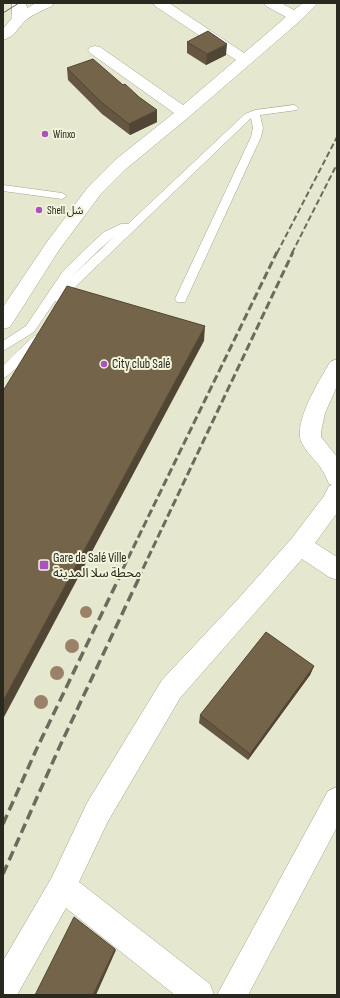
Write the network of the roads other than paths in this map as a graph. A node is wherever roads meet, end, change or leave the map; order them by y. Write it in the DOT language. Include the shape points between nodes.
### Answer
graph roads {
  1 [pos="46,3"];
  2 [pos="160,3"];
  3 [pos="271,3"];
  4 [pos="311,3"];
  5 [pos="20,10"];
  6 [pos="296,17"];
  7 [pos="3,36"];
  8 [pos="94,50"];
  9 [pos="245,60"];
  10 [pos="294,108"];
  11 [pos="184,113"];
  12 [pos="255,113"];
  13 [pos="3,188"];
  14 [pos="62,196"];
  15 [pos="133,225"];
  16 [pos="181,299"];
  17 [pos="50,318"];
  18 [pos="3,322"];
  19 [pos="42,332"];
  20 [pos="3,347"];
  21 [pos="337,367"];
  22 [pos="3,373"];
  23 [pos="337,478"];
  24 [pos="337,493"];
  25 [pos="300,545"];
  26 [pos="337,570"];
  27 [pos="337,800"];
  28 [pos="62,887"];
  29 [pos="3,990"];
  30 [pos="199,995"];
  31 [pos="232,995"];
  1 -- 5 [label="street"];
  2 -- 9 [label="street"];
  3 -- 6 [label="street"];
  4 -- 6 [label="street"];
  5 -- 7 [label="street" via="15,27"];
  6 -- 9 [label="street"];
  8 -- 11 [label="street"];
  9 -- 11 [label="street"];
  10 -- 12 [label="lane"];
  11 -- 18 [label="street" via="121,164 94,191 53,246"];
  12 -- 15 [label="lane" via="248,116"];
  12 -- 16 [label="lane" via="258,128 256,137"];
  13 -- 14 [label="lane"];
  15 -- 17 [label="lane" via="70,285"];
  15 -- 20 [label="lane" via="102,239 67,274 30,329"];
  19 -- 22 [label="lane" via="28,351"];
  21 -- 23 [label="street" via="315,413 310,434 311,440 334,470"];
  24 -- 25 [label="street"];
  25 -- 26 [label="street"];
  25 -- 28 [label="street" via="171,689 97,813"];
  27 -- 31 [label="street"];
  28 -- 29 [label="street"];
  28 -- 30 [label="street"];
}
